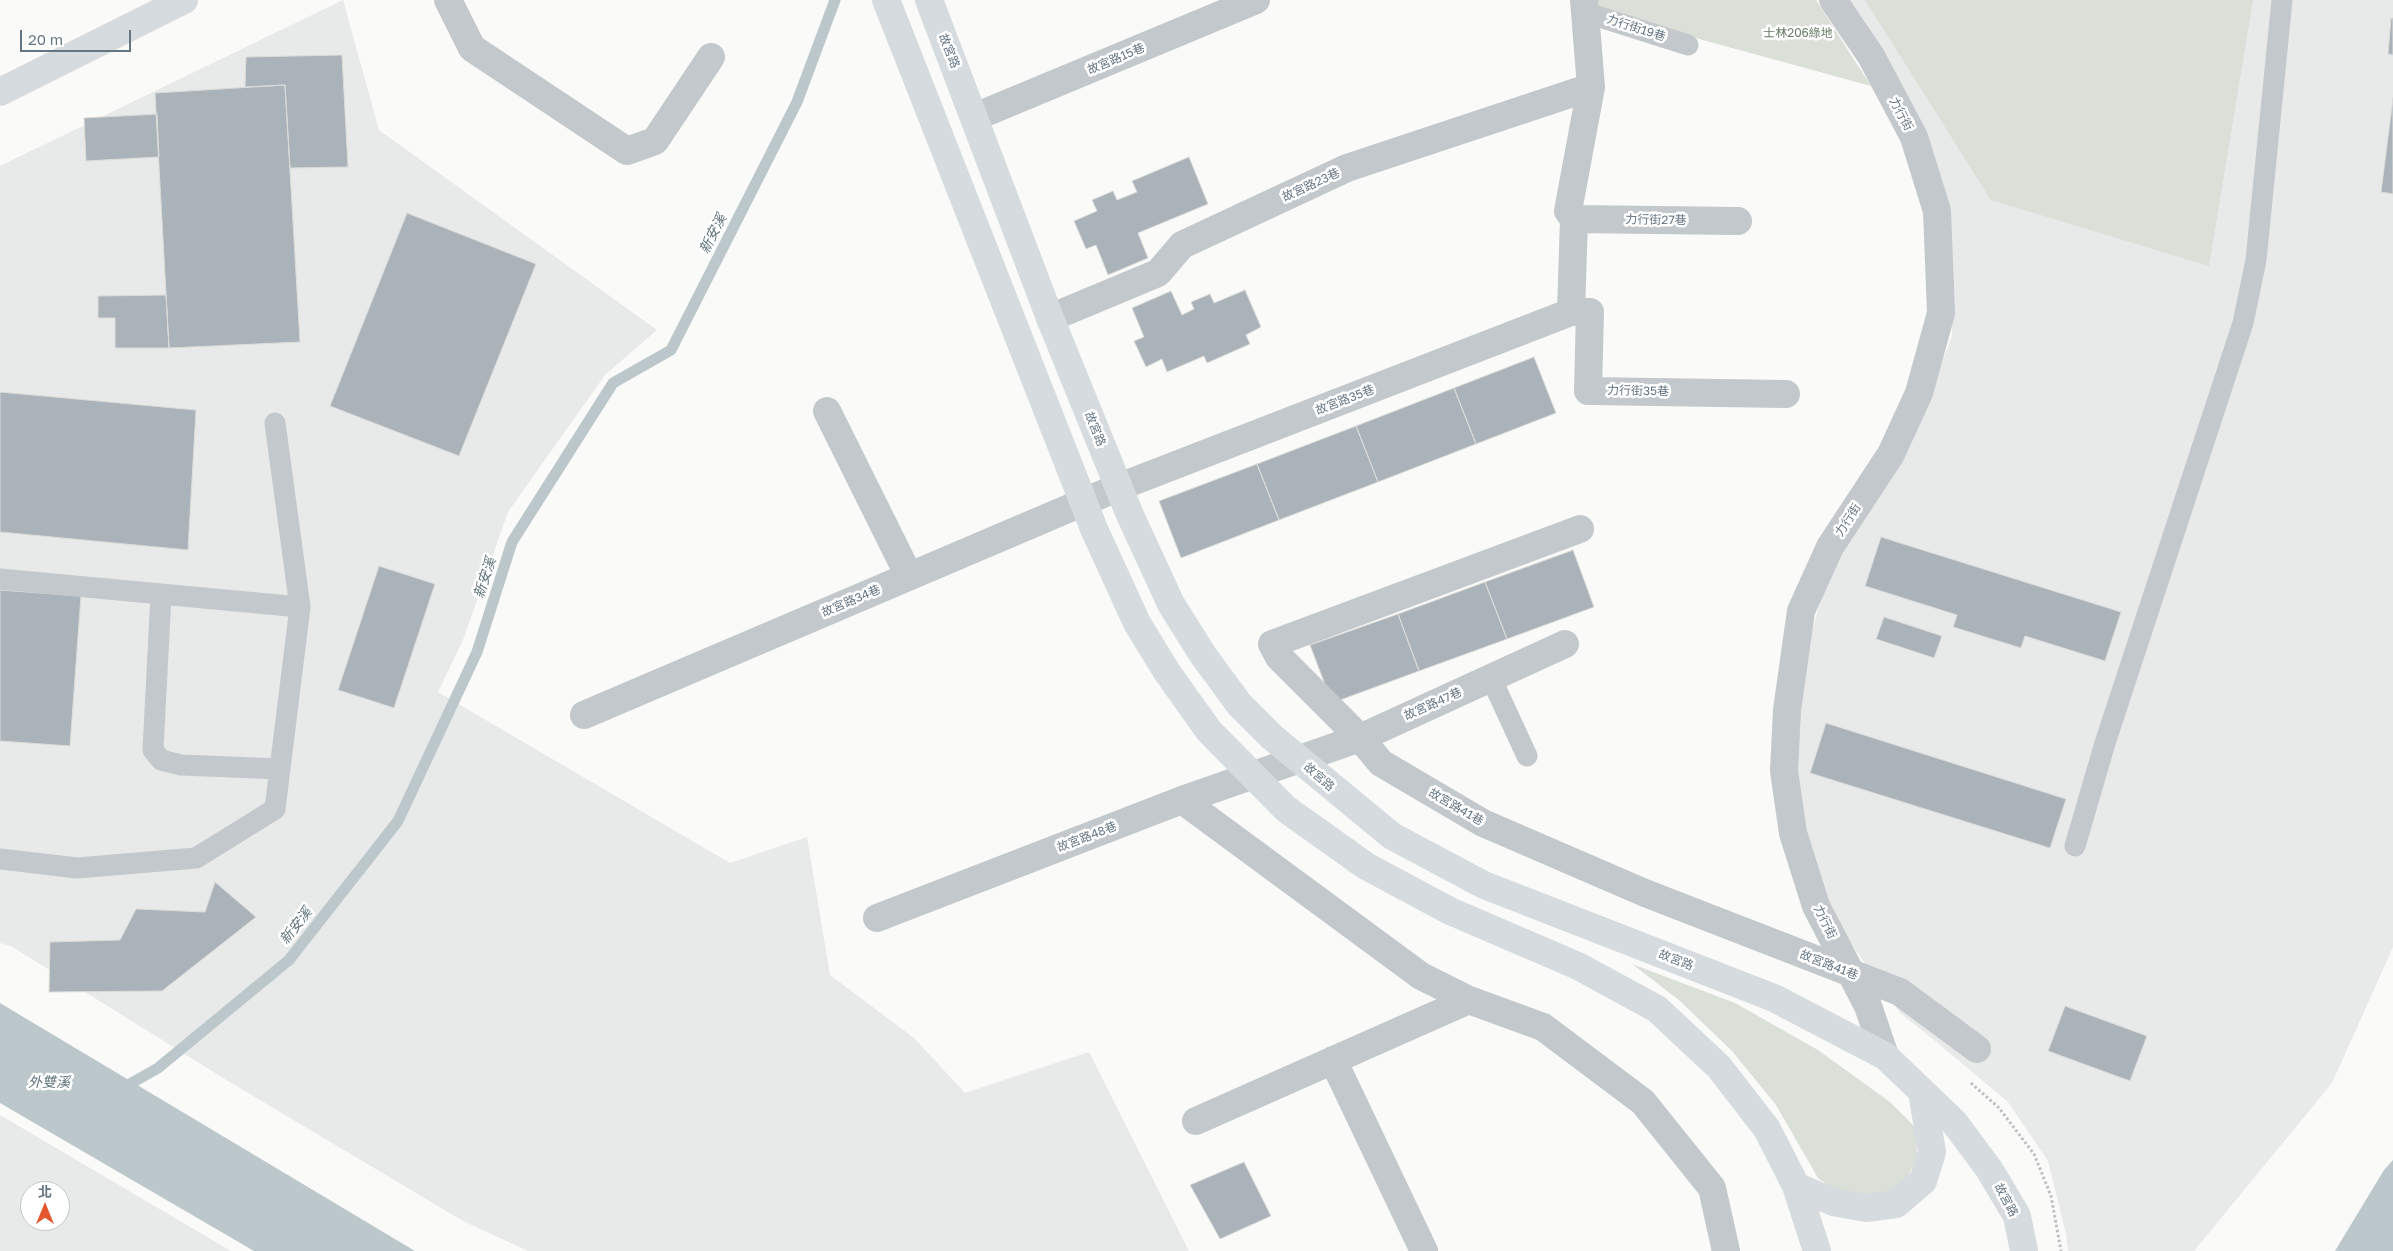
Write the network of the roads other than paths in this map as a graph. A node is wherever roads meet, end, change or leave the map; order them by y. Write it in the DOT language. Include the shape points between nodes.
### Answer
graph roads {
  1 [pos="184,0"];
  2 [pos="448,0"];
  3 [pos="886,0"];
  4 [pos="929,0"];
  5 [pos="1256,0"];
  6 [pos="1833,0"];
  7 [pos="2282,0"];
  8 [pos="1584,6"];
  9 [pos="1688,45"];
  10 [pos="711,57"];
  11 [pos="1590,87"];
  12 [pos="0,92"];
  13 [pos="975,118"];
  14 [pos="1574,219"];
  15 [pos="1738,221"];
  16 [pos="1571,312"];
  17 [pos="1050,318"];
  18 [pos="1786,394"];
  19 [pos="828,411"];
  20 [pos="274,423"];
  21 [pos="1119,487"];
  22 [pos="1084,503"];
  23 [pos="1580,529"];
  24 [pos="909,576"];
  25 [pos="0,579"];
  26 [pos="161,594"];
  27 [pos="300,607"];
  28 [pos="1565,644"];
  29 [pos="1491,678"];
  30 [pos="584,716"];
  31 [pos="1360,738"];
  32 [pos="1527,756"];
  33 [pos="1300,760"];
  34 [pos="280,769"];
  35 [pos="1252,775"];
  36 [pos="1182,800"];
  37 [pos="2075,846"];
  38 [pos="0,859"];
  39 [pos="877,918"];
  40 [pos="1469,1000"];
  41 [pos="1977,1049"];
  42 [pos="1885,1056"];
  43 [pos="1333,1060"];
  44 [pos="1922,1092"];
  45 [pos="1196,1121"];
  46 [pos="1796,1186"];
  47 [pos="1424,1251"];
  48 [pos="1726,1251"];
  49 [pos="1817,1251"];
  50 [pos="2024,1251"];
  1 -- 12 [label="main road"];
  2 -- 10 [label="street" via="472,48 627,151 655,141"];
  3 -- 22 [label="main road"];
  4 -- 13 [label="main road, 故宮路"];
  5 -- 13 [label="street, 故宮路15巷"];
  6 -- 42 [label="street, 力行街" via="1871,56 1914,137 1937,211 1940,313 1919,393 1891,454 1830,547 1801,611 1787,710 1784,771 1794,833 1816,906 1868,1006"];
  7 -- 37 [label="lane" via="2256,260 2243,322 2105,743"];
  8 -- 9 [label="lane, 力行街19巷"];
  8 -- 11 [label="street"];
  11 -- 14 [label="street" via="1568,211"];
  11 -- 17 [label="street, 故宮路23巷" via="1347,168 1182,245 1158,273"];
  13 -- 17 [label="main road, 故宮路"];
  14 -- 15 [label="street, 力行街27巷"];
  14 -- 16 [label="street"];
  16 -- 18 [label="street, 力行街35巷" via="1590,312 1588,391"];
  16 -- 21 [label="street, 故宮路35巷"];
  17 -- 21 [label="main road, 故宮路"];
  19 -- 24 [label="street"];
  20 -- 27 [label="lane"];
  21 -- 22 [label="street, 故宮路34巷"];
  21 -- 33 [label="main road, 故宮路" via="1171,604 1203,655 1240,704"];
  22 -- 24 [label="street, 故宮路34巷"];
  22 -- 35 [label="main road" via="1137,623 1167,672 1209,731"];
  23 -- 31 [label="street, 故宮路41巷" via="1272,644 1279,657"];
  24 -- 30 [label="street, 故宮路34巷"];
  25 -- 26 [label="lane"];
  26 -- 27 [label="lane"];
  26 -- 34 [label="lane" via="153,750 161,760 181,765"];
  27 -- 34 [label="lane"];
  28 -- 29 [label="street, 故宮路47巷"];
  29 -- 31 [label="street, 故宮路47巷"];
  29 -- 32 [label="lane"];
  31 -- 33 [label="street, 故宮路47巷"];
  31 -- 41 [label="street, 故宮路41巷" via="1382,763 1483,823 1645,894 1900,992"];
  33 -- 35 [label="street, 故宮路48巷"];
  33 -- 42 [label="main road, 故宮路" via="1392,836 1484,885 1774,998"];
  34 -- 38 [label="lane" via="274,809 196,858 77,868"];
  35 -- 36 [label="street, 故宮路48巷"];
  35 -- 46 [label="main road" via="1286,809 1366,866 1450,911 1578,966 1656,1009 1719,1067 1767,1129"];
  36 -- 39 [label="street, 故宮路48巷"];
  36 -- 40 [label="street" via="1421,976"];
  40 -- 43 [label="street"];
  40 -- 48 [label="street" via="1543,1027 1642,1102 1712,1188"];
  42 -- 44 [label="main road, 故宮路"];
  43 -- 45 [label="street"];
  43 -- 47 [label="street"];
  44 -- 46 [label="main road" via="1932,1152 1923,1181 1896,1204 1866,1208 1833,1202"];
  44 -- 50 [label="main road, 故宮路" via="1954,1122 1989,1168 2016,1216"];
  46 -- 49 [label="main road"];
}
